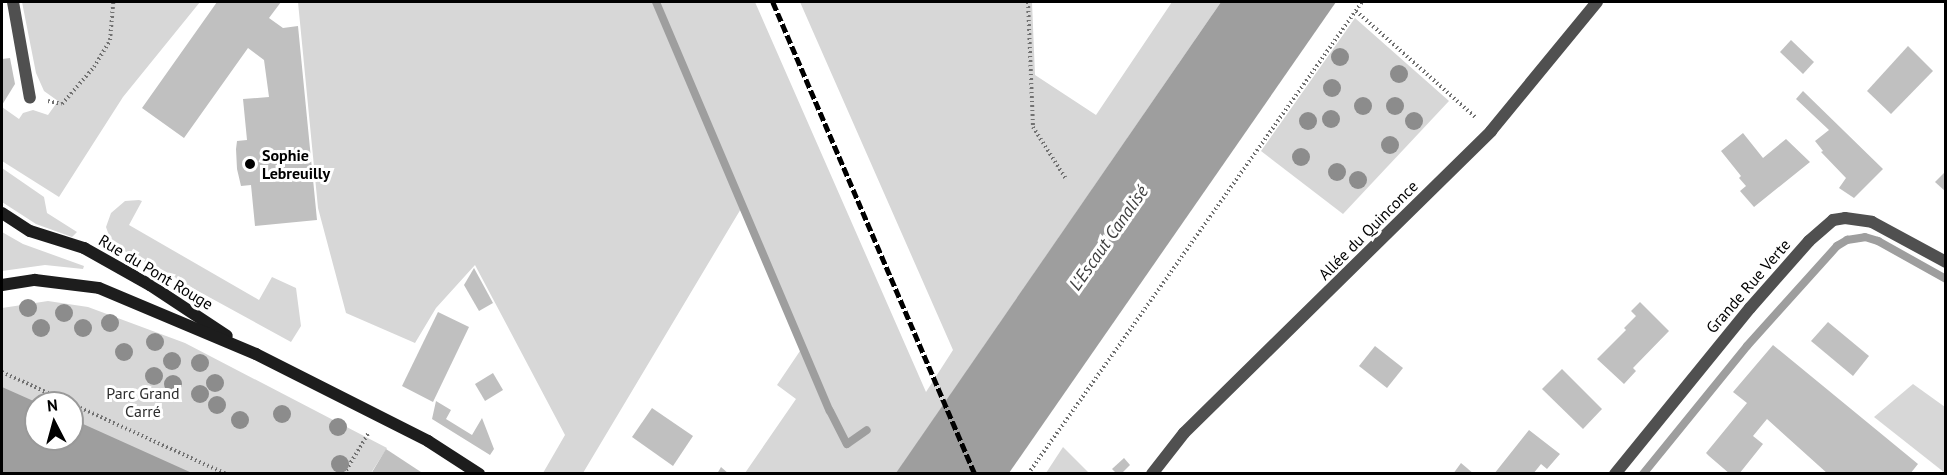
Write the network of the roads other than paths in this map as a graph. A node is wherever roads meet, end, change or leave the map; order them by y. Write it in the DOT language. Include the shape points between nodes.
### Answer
graph roads {
  1 [pos="14,2"];
  2 [pos="1597,2"];
  3 [pos="30,98"];
  4 [pos="2,213"];
  5 [pos="1946,262"];
  6 [pos="2,285"];
  7 [pos="256,354"];
  8 [pos="479,474"];
  9 [pos="1152,474"];
  10 [pos="1615,474"];
  1 -- 3 [label="street"];
  2 -- 9 [label="street, Allée du Quinconce" via="1491,132 1184,433"];
  4 -- 7 [label="main road, Rue du Pont Rouge" via="30,231 84,248 150,285"];
  5 -- 10 [label="street, Grande Rue Verte" via="1872,222 1833,220 1809,240 1750,308"];
  6 -- 7 [label="main road, Rue du Pont Rouge" via="35,280 99,288"];
  7 -- 8 [label="main road, Rue du Pont Rouge" via="428,441"];
}
